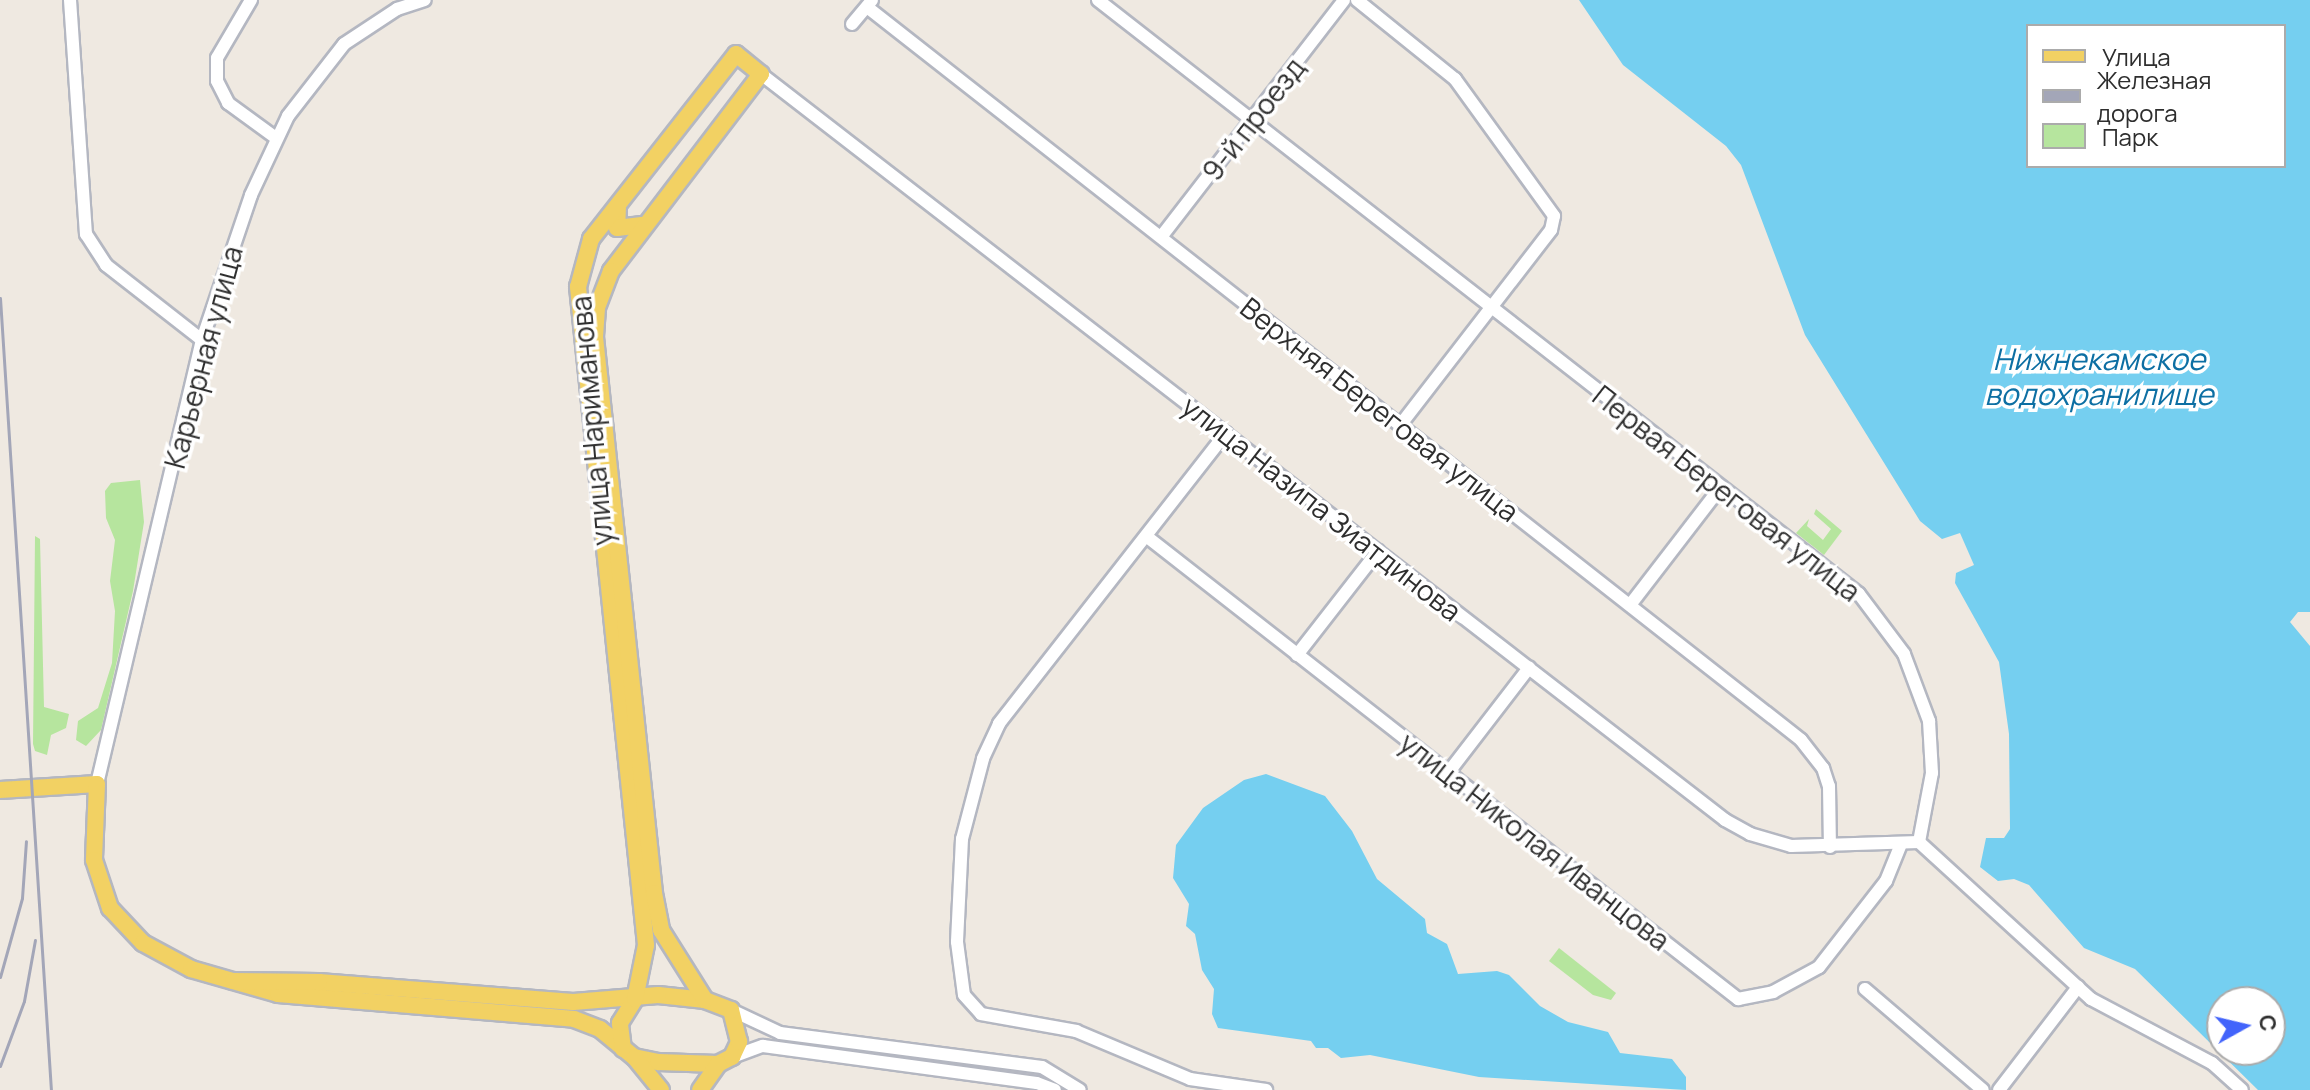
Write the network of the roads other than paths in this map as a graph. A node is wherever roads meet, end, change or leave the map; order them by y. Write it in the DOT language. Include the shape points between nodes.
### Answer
graph roads {
  1 [pos="70,0"];
  2 [pos="251,0"];
  3 [pos="425,0"];
  4 [pos="1098,0"];
  5 [pos="1344,0"];
  6 [pos="1357,0"];
  7 [pos="870,4"];
  8 [pos="852,24"];
  9 [pos="761,74"];
  10 [pos="1252,121"];
  11 [pos="276,138"];
  12 [pos="619,203"];
  13 [pos="642,225"];
  14 [pos="1161,237"];
  15 [pos="1493,308"];
  16 [pos="202,340"];
  17 [pos="1401,424"];
  18 [pos="1226,433"];
  19 [pos="1721,487"];
  20 [pos="1146,536"];
  21 [pos="1378,551"];
  22 [pos="1630,605"];
  23 [pos="1297,655"];
  24 [pos="1529,668"];
  25 [pos="1448,773"];
  26 [pos="97,784"];
  27 [pos="0,790"];
  28 [pos="1919,842"];
  29 [pos="1901,844"];
  30 [pos="1830,847"];
  31 [pos="233,981"];
  32 [pos="2078,987"];
  33 [pos="1865,989"];
  34 [pos="635,999"];
  35 [pos="705,1000"];
  36 [pos="731,1010"];
  37 [pos="628,1053"];
  38 [pos="725,1061"];
  39 [pos="661,1090"];
  40 [pos="700,1090"];
  41 [pos="1055,1090"];
  42 [pos="1080,1090"];
  43 [pos="1266,1090"];
  44 [pos="1983,1090"];
  45 [pos="1999,1090"];
  46 [pos="2242,1090"];
  1 -- 16 [label="street" via="86,234 106,265"];
  2 -- 11 [label="street" via="217,58 217,81 228,103"];
  3 -- 11 [label="street, Карьерная улица" via="397,9 344,44 304,90"];
  4 -- 10 [label="street, Первая Береговая улица"];
  5 -- 10 [label="street, 9-й проезд"];
  6 -- 15 [label="street" via="1464,89 1551,209 1551,230"];
  7 -- 8 [label="street"];
  7 -- 14 [label="street, Верхняя Береговая улица"];
  9 -- 12 [label="main road, улица Нариманова" via="736,54"];
  9 -- 13 [label="main road, улица Нариманова"];
  9 -- 18 [label="street, улица Назипа Зиатдинова"];
  10 -- 14 [label="street, 9-й проезд"];
  10 -- 15 [label="street, Первая Береговая улица"];
  11 -- 16 [label="street, Карьерная улица"];
  12 -- 13 [label="main road" via="617,228"];
  12 -- 34 [label="main road, улица Нариманова" via="591,239 578,297 646,945"];
  13 -- 35 [label="main road, улица Нариманова" via="611,271 597,308 595,349 654,893 666,940"];
  14 -- 17 [label="street, Верхняя Береговая улица"];
  15 -- 17 [label="street"];
  15 -- 19 [label="street, Первая Береговая улица"];
  16 -- 26 [label="street, Карьерная улица"];
  17 -- 22 [label="street, Верхняя Береговая улица"];
  18 -- 20 [label="street"];
  18 -- 21 [label="street, улица Назипа Зиатдинова"];
  19 -- 22 [label="street"];
  19 -- 28 [label="street, Первая Береговая улица" via="1859,594 1904,654 1924,702 1931,744 1929,797"];
  20 -- 23 [label="street, улица Николая Иванцова"];
  20 -- 43 [label="street" via="1026,690 987,749 959,853 957,942 968,1002 988,1017 1076,1031 1190,1079"];
  21 -- 23 [label="street"];
  21 -- 24 [label="street, улица Назипа Зиатдинова"];
  22 -- 30 [label="street, Верхняя Береговая улица" via="1814,753 1829,786"];
  23 -- 25 [label="street, улица Николая Иванцова"];
  24 -- 25 [label="street"];
  24 -- 30 [label="street, улица Назипа Зиатдинова" via="1735,826 1775,843"];
  25 -- 29 [label="street, улица Николая Иванцова" via="1738,999 1775,992 1822,964 1886,881"];
  26 -- 27 [label="main road"];
  26 -- 31 [label="main road" via="93,847 110,908 163,956"];
  28 -- 29 [label="street, улица Назипа Зиатдинова"];
  28 -- 32 [label="street"];
  29 -- 30 [label="street, улица Назипа Зиатдинова"];
  31 -- 34 [label="main road" via="319,982 573,1002"];
  31 -- 37 [label="main road" via="322,999 574,1019 600,1029"];
  32 -- 45 [label="street"];
  32 -- 46 [label="street" via="2212,1063"];
  33 -- 44 [label="street"];
  34 -- 35 [label="main road" via="658,995"];
  34 -- 37 [label="main road, улица Нариманова" via="620,1023"];
  35 -- 36 [label="main road"];
  36 -- 38 [label="main road" via="739,1034"];
  36 -- 42 [label="street" via="780,1033 1042,1067"];
  37 -- 38 [label="main road"];
  37 -- 39 [label="main road"];
  38 -- 40 [label="main road"];
  38 -- 41 [label="street" via="763,1046 1037,1083"];
}
